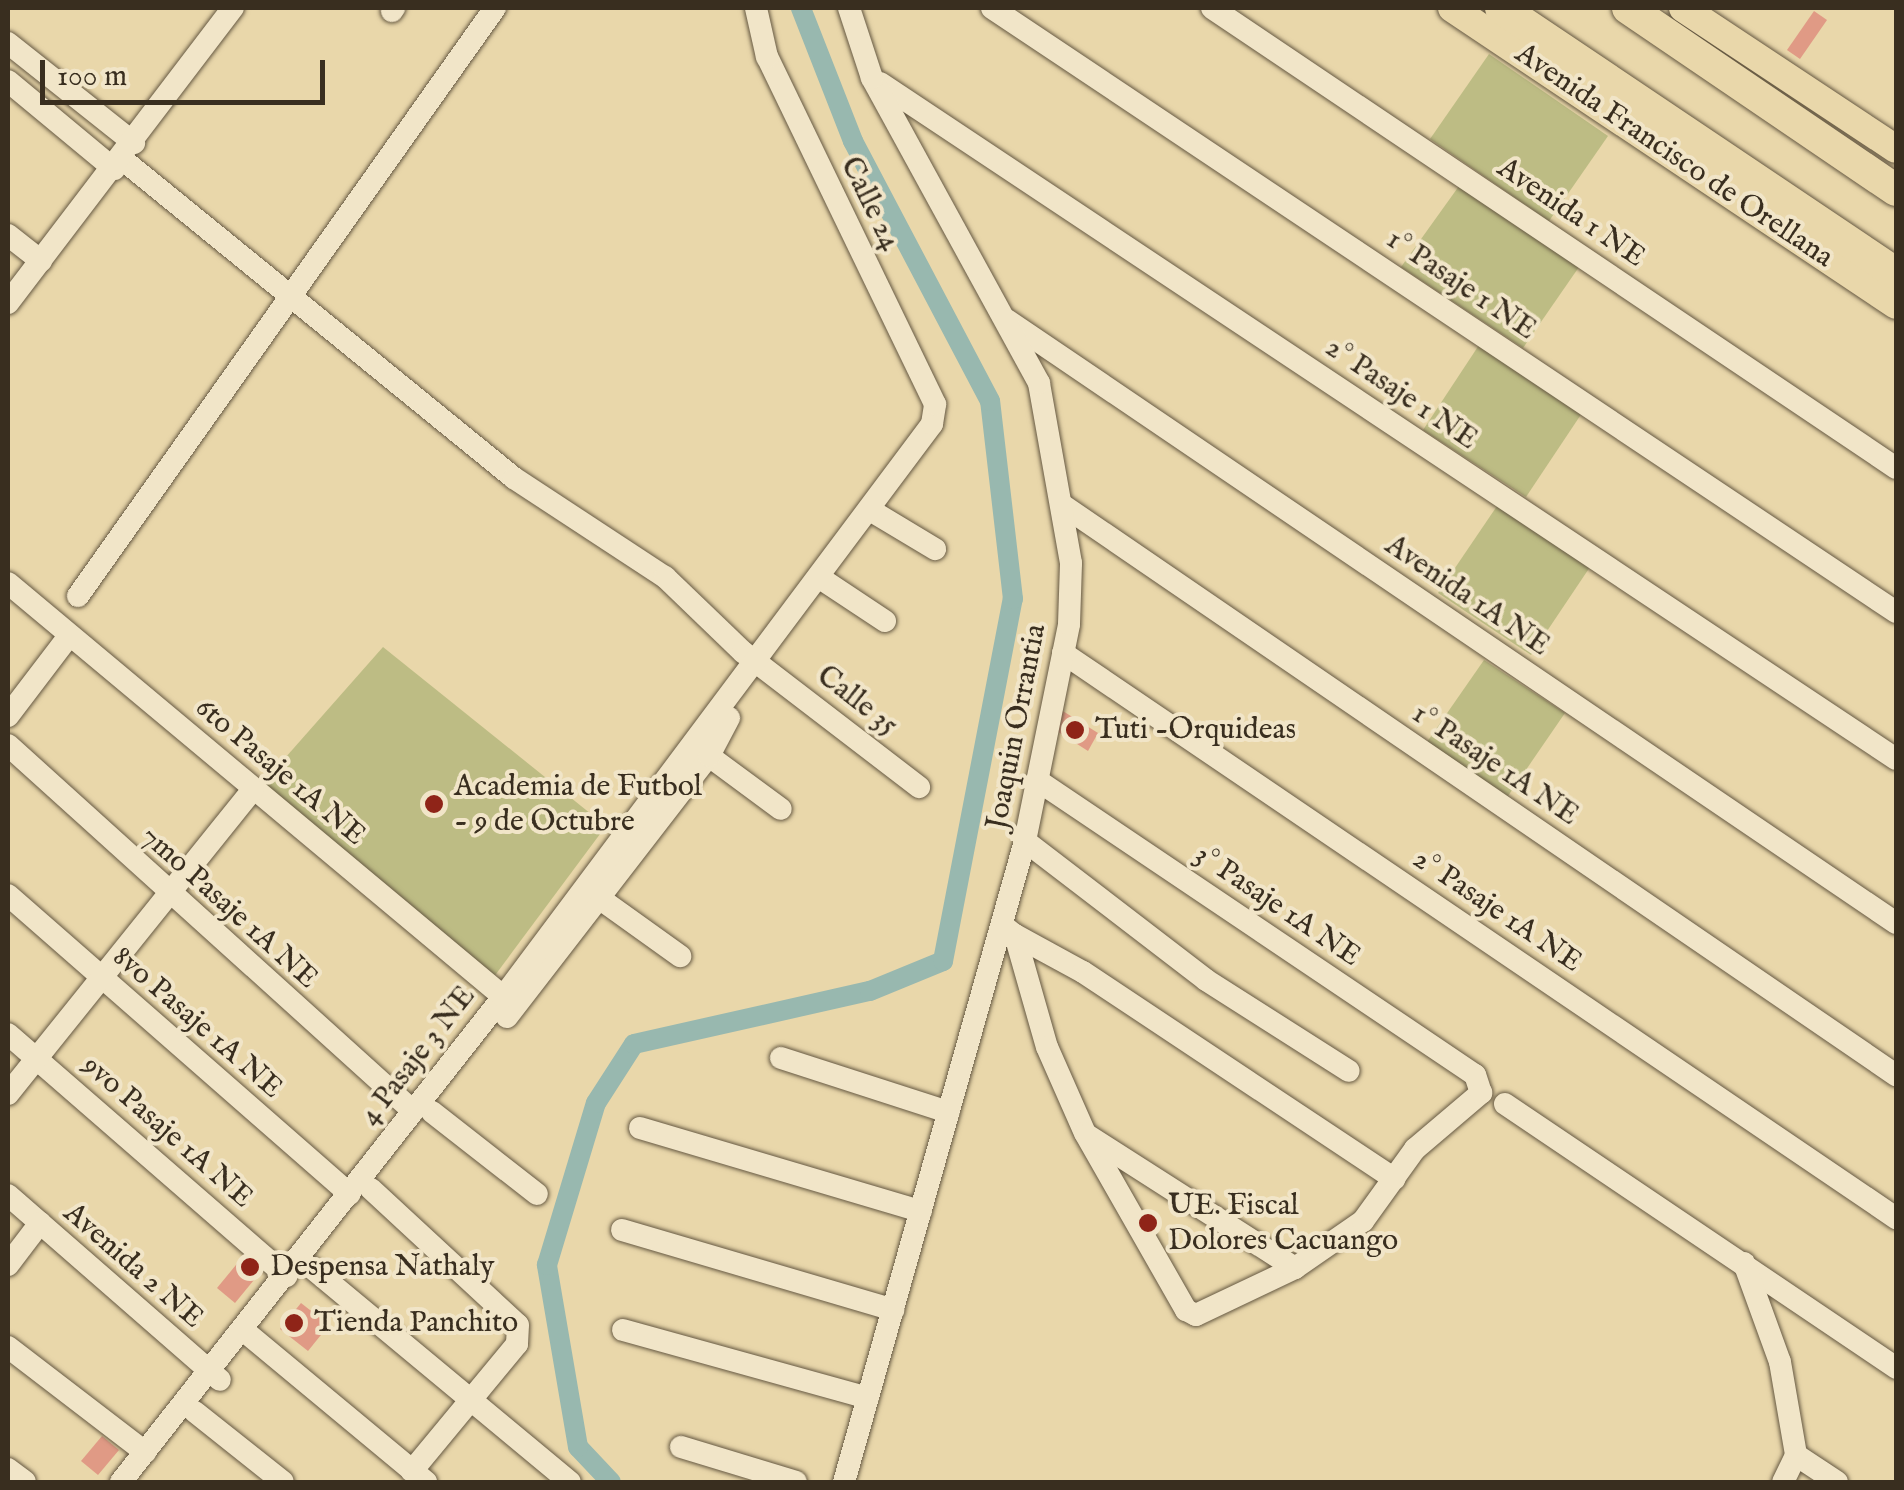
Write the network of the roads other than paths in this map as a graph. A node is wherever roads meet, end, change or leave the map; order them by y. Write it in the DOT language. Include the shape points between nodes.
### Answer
graph roads {
  1 [pos="233,8"];
  2 [pos="495,8"];
  3 [pos="756,8"];
  4 [pos="849,8"];
  5 [pos="992,8"];
  6 [pos="1212,8"];
  7 [pos="1452,8"];
  8 [pos="1501,8"];
  9 [pos="1628,8"];
  10 [pos="1683,8"];
  11 [pos="8,42"];
  12 [pos="872,78"];
  13 [pos="8,81"];
  14 [pos="1896,149"];
  15 [pos="123,157"];
  16 [pos="1896,190"];
  17 [pos="8,236"];
  18 [pos="41,260"];
  19 [pos="1896,273"];
  20 [pos="289,295"];
  21 [pos="8,303"];
  22 [pos="1896,306"];
  23 [pos="1004,318"];
  24 [pos="932,424"];
  25 [pos="1896,468"];
  26 [pos="1060,504"];
  27 [pos="870,510"];
  28 [pos="935,549"];
  29 [pos="820,578"];
  30 [pos="8,582"];
  31 [pos="78,596"];
  32 [pos="1896,612"];
  33 [pos="885,622"];
  34 [pos="69,636"];
  35 [pos="1063,654"];
  36 [pos="757,663"];
  37 [pos="8,716"];
  38 [pos="8,745"];
  39 [pos="708,756"];
  40 [pos="1896,760"];
  41 [pos="1037,780"];
  42 [pos="918,788"];
  43 [pos="254,789"];
  44 [pos="781,810"];
  45 [pos="1024,841"];
  46 [pos="8,895"];
  47 [pos="168,896"];
  48 [pos="599,898"];
  49 [pos="1896,923"];
  50 [pos="1008,930"];
  51 [pos="680,956"];
  52 [pos="100,980"];
  53 [pos="509,1002"];
  54 [pos="8,1034"];
  55 [pos="37,1058"];
  56 [pos="782,1058"];
  57 [pos="1349,1071"];
  58 [pos="1896,1075"];
  59 [pos="8,1094"];
  60 [pos="1505,1104"];
  61 [pos="422,1112"];
  62 [pos="948,1112"];
  63 [pos="640,1128"];
  64 [pos="1085,1133"];
  65 [pos="1394,1179"];
  66 [pos="360,1192"];
  67 [pos="537,1194"];
  68 [pos="8,1195"];
  69 [pos="920,1211"];
  70 [pos="1896,1218"];
  71 [pos="40,1223"];
  72 [pos="622,1230"];
  73 [pos="1744,1263"];
  74 [pos="8,1265"];
  75 [pos="312,1268"];
  76 [pos="1294,1268"];
  77 [pos="286,1276"];
  78 [pos="893,1310"];
  79 [pos="624,1330"];
  80 [pos="248,1334"];
  81 [pos="8,1347"];
  82 [pos="1896,1368"];
  83 [pos="215,1376"];
  84 [pos="868,1398"];
  85 [pos="475,1402"];
  86 [pos="195,1412"];
  87 [pos="681,1447"];
  88 [pos="146,1452"];
  89 [pos="1796,1455"];
  90 [pos="8,1469"];
  91 [pos="419,1477"];
  92 [pos="139,1481"];
  93 [pos="25,1482"];
  94 [pos="283,1482"];
  95 [pos="570,1482"];
  96 [pos="796,1482"];
  97 [pos="844,1482"];
  98 [pos="1783,1482"];
  99 [pos="1837,1482"];
  1 -- 15 [label="street"];
  2 -- 20 [label="street"];
  3 -- 24 [label="street, Calle 24" via="767,58 935,404"];
  4 -- 12 [label="street, Joaquin Orrantia"];
  5 -- 32 [label="street, 1° Pasaje 1 NE"];
  6 -- 25 [label="street, Avenida 1 NE"];
  7 -- 22 [label="main road, Avenida Francisco de Orellana"];
  8 -- 19 [label="highway, Avenida Francisco de Orellana"];
  9 -- 16 [label="highway"];
  10 -- 14 [label="main road"];
  11 -- 15 [label="street"];
  12 -- 23 [label="street, Joaquin Orrantia"];
  12 -- 40 [label="street, 2° Pasaje 1 NE"];
  13 -- 15 [label="street"];
  15 -- 18 [label="street"];
  15 -- 20 [label="street, Calle 35"];
  17 -- 18 [label="street"];
  18 -- 21 [label="street"];
  20 -- 31 [label="street"];
  20 -- 36 [label="street, Calle 35" via="514,478 665,576"];
  23 -- 26 [label="street, Joaquin Orrantia" via="1039,383"];
  23 -- 49 [label="street, Avenida 1A NE"];
  24 -- 27 [label="street, 4 Pasaje 3 NE"];
  26 -- 35 [label="street, Joaquin Orrantia" via="1071,563"];
  26 -- 58 [label="street, 1° Pasaje 1A NE"];
  27 -- 28 [label="street"];
  27 -- 29 [label="street, 4 Pasaje 3 NE"];
  29 -- 33 [label="street"];
  29 -- 36 [label="street, 4 Pasaje 3 NE"];
  30 -- 34 [label="street, 6to Pasaje 1A NE"];
  34 -- 37 [label="street"];
  34 -- 43 [label="street, 6to Pasaje 1A NE"];
  35 -- 41 [label="street, Joaquin Orrantia"];
  35 -- 70 [label="street, 2° Pasaje 1A NE"];
  36 -- 39 [label="street, 4 Pasaje 3 NE"];
  36 -- 42 [label="street, Calle 35"];
  36 -- 53 [label="street, 4 Pasaje 3 NE"];
  38 -- 47 [label="street, 7mo Pasaje 1A NE"];
  39 -- 44 [label="street"];
  39 -- 48 [label="street, 4 Pasaje 3 NE"];
  41 -- 45 [label="street, Joaquin Orrantia"];
  41 -- 65 [label="street, 3° Pasaje 1A NE" via="1480,1084 1476,1102 1415,1149"];
  43 -- 47 [label="street"];
  43 -- 53 [label="street, 6to Pasaje 1A NE"];
  45 -- 50 [label="street, Joaquin Orrantia"];
  45 -- 57 [label="street" via="1206,980"];
  46 -- 52 [label="street, 8vo Pasaje 1A NE"];
  47 -- 52 [label="street"];
  47 -- 61 [label="street, 7mo Pasaje 1A NE"];
  48 -- 51 [label="street"];
  48 -- 53 [label="street, 4 Pasaje 3 NE"];
  50 -- 62 [label="street, Joaquin Orrantia"];
  50 -- 64 [label="street"];
  50 -- 65 [label="street" via="1083,972"];
  52 -- 55 [label="street"];
  52 -- 66 [label="street, 8vo Pasaje 1A NE"];
  53 -- 61 [label="street, 4 Pasaje 3 NE"];
  54 -- 55 [label="street, 9vo Pasaje 1A NE"];
  55 -- 59 [label="street"];
  55 -- 77 [label="street, 9vo Pasaje 1A NE"];
  56 -- 62 [label="street"];
  60 -- 73 [label="street"];
  61 -- 66 [label="street, 4 Pasaje 3 NE"];
  61 -- 67 [label="street, 7mo Pasaje 1A NE"];
  62 -- 69 [label="street, Joaquin Orrantia"];
  63 -- 69 [label="street"];
  64 -- 76 [label="street"];
  64 -- 76 [label="street" via="1186,1310 1208,1314"];
  65 -- 76 [label="street" via="1364,1221"];
  66 -- 75 [label="street, 4 Pasaje 3 NE"];
  66 -- 77 [label="street, 4 Pasaje 3 NE"];
  66 -- 85 [label="street, 8vo Pasaje 1A NE" via="518,1325 517,1344"];
  68 -- 71 [label="street, Avenida 2 NE"];
  69 -- 78 [label="street, Joaquin Orrantia"];
  71 -- 74 [label="street"];
  71 -- 83 [label="street, Avenida 2 NE"];
  72 -- 78 [label="street"];
  73 -- 82 [label="street"];
  73 -- 89 [label="street" via="1780,1362"];
  75 -- 80 [label="street, 4 Pasaje 3 NE"];
  75 -- 85 [label="street"];
  77 -- 80 [label="street, 4 Pasaje 3 NE"];
  78 -- 84 [label="street, Joaquin Orrantia"];
  79 -- 84 [label="street"];
  80 -- 83 [label="street, 4 Pasaje 3 NE"];
  80 -- 91 [label="street"];
  81 -- 88 [label="street"];
  83 -- 86 [label="street, 4 Pasaje 3 NE"];
  83 -- 88 [label="street, 4 Pasaje 3 NE"];
  84 -- 97 [label="street, Joaquin Orrantia"];
  85 -- 91 [label="street"];
  85 -- 95 [label="street"];
  86 -- 92 [label="street, 4 Pasaje 3 NE"];
  86 -- 94 [label="street"];
  87 -- 96 [label="street"];
  88 -- 92 [label="street, 4 Pasaje 3 NE"];
  89 -- 98 [label="street"];
  89 -- 99 [label="street"];
  90 -- 93 [label="street"];
}
